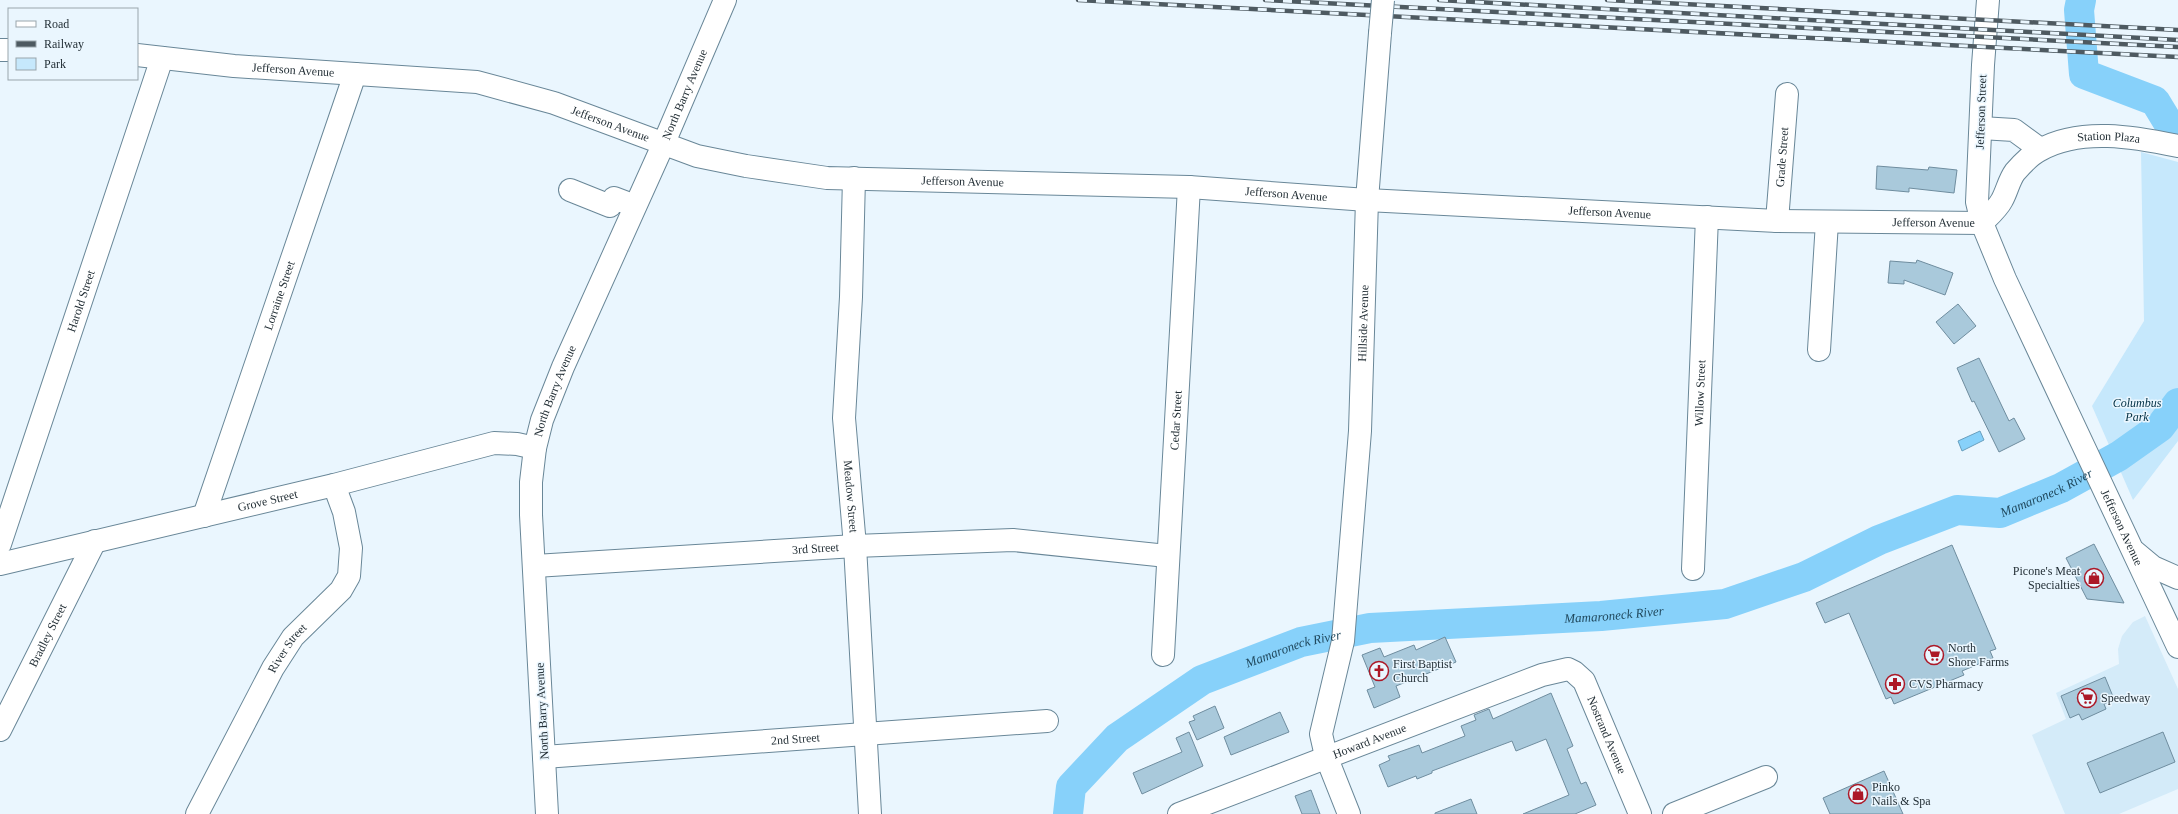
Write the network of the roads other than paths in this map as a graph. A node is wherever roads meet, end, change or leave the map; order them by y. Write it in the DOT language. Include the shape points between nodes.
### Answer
graph roads {
  1 [pos="724,0"];
  2 [pos="1383,0"];
  3 [pos="1988,0"];
  4 [pos="138,55"];
  5 [pos="162,58"];
  6 [pos="355,74"];
  7 [pos="1787,94"];
  8 [pos="1981,128"];
  9 [pos="663,144"];
  10 [pos="2170,144"];
  11 [pos="2040,149"];
  12 [pos="854,178"];
  13 [pos="1189,187"];
  14 [pos="570,190"];
  15 [pos="1367,200"];
  16 [pos="635,206"];
  17 [pos="1707,217"];
  18 [pos="1777,221"];
  19 [pos="1827,222"];
  20 [pos="1982,223"];
  21 [pos="1819,350"];
  22 [pos="535,448"];
  23 [pos="334,485"];
  24 [pos="204,516"];
  25 [pos="95,542"];
  26 [pos="0,544"];
  27 [pos="854,546"];
  28 [pos="2133,550"];
  29 [pos="1167,556"];
  30 [pos="0,564"];
  31 [pos="535,566"];
  32 [pos="1693,569"];
  33 [pos="2178,578"];
  34 [pos="2171,614"];
  35 [pos="2178,647"];
  36 [pos="1163,654"];
  37 [pos="1560,671"];
  38 [pos="1047,721"];
  39 [pos="0,730"];
  40 [pos="866,734"];
  41 [pos="1326,756"];
  42 [pos="544,757"];
  43 [pos="1766,777"];
  44 [pos="197,814"];
  45 [pos="547,814"];
  46 [pos="870,814"];
  47 [pos="1179,814"];
  48 [pos="1349,814"];
  49 [pos="1640,814"];
  50 [pos="1674,814"];
  1 -- 9 [label="street, North Barry Avenue"];
  2 -- 15 [label="street, Hillside Avenue, bridge"];
  3 -- 8 [label="street, Jefferson Street"];
  4 -- 5 [label="street, Jefferson Avenue"];
  5 -- 6 [label="street, Jefferson Avenue" via="234,66"];
  5 -- 26 [label="street, Harold Street"];
  6 -- 9 [label="street, Jefferson Avenue" via="477,82 554,103"];
  6 -- 24 [label="street, Lorraine Street"];
  7 -- 18 [label="street, Grade Street"];
  8 -- 11 [label="street" via="2014,130"];
  8 -- 20 [label="street, Jefferson Street" via="1977,202"];
  9 -- 12 [label="street, Jefferson Avenue" via="697,156 746,166 827,178"];
  9 -- 16 [label="street, North Barry Avenue"];
  10 -- 11 [label="street, Station Plaza" via="2094,136 2063,141"];
  11 -- 20 [label="street, Station Plaza" via="2014,174 2002,201"];
  12 -- 13 [label="street, Jefferson Avenue"];
  12 -- 27 [label="street, Meadow Street" via="844,418"];
  13 -- 15 [label="street, Jefferson Avenue"];
  13 -- 29 [label="street, Cedar Street"];
  14 -- 16 [label="street" via="610,206 614,198"];
  15 -- 17 [label="street, Jefferson Avenue"];
  15 -- 41 [label="street, Hillside Avenue" via="1360,431 1341,647 1321,734"];
  16 -- 22 [label="street, North Barry Avenue" via="563,367 542,420"];
  17 -- 18 [label="street, Jefferson Avenue"];
  17 -- 32 [label="street, Willow Street"];
  18 -- 19 [label="street, Jefferson Avenue"];
  19 -- 20 [label="street, Jefferson Avenue"];
  19 -- 21 [label="street"];
  20 -- 28 [label="street, Jefferson Avenue" via="2005,279"];
  22 -- 23 [label="street, Grove Street" via="494,443"];
  22 -- 31 [label="street, North Barry Avenue" via="531,482"];
  23 -- 24 [label="street, Grove Street"];
  23 -- 44 [label="street, River Street" via="344,512 351,548 349,576 341,590 293,637 273,668"];
  24 -- 25 [label="street, Grove Street"];
  25 -- 30 [label="street, Grove Street"];
  25 -- 39 [label="street, Bradley Street"];
  27 -- 29 [label="street, 3rd Street" via="1013,540"];
  27 -- 31 [label="street, 3rd Street"];
  27 -- 40 [label="street, Meadow Street"];
  28 -- 33 [label="street" via="2153,567"];
  28 -- 34 [label="street, Jefferson Avenue"];
  29 -- 36 [label="street, Cedar Street"];
  31 -- 42 [label="street, North Barry Avenue"];
  34 -- 35 [label="street, Jefferson Avenue"];
  37 -- 41 [label="street, Howard Avenue" via="1542,675"];
  37 -- 49 [label="street, Nostrand Avenue" via="1568,669 1584,681"];
  38 -- 40 [label="street, 2nd Street"];
  40 -- 42 [label="street, 2nd Street"];
  40 -- 46 [label="street, Meadow Street"];
  41 -- 47 [label="street, Howard Avenue"];
  41 -- 48 [label="street, Hillside Avenue"];
  42 -- 45 [label="street, North Barry Avenue"];
  43 -- 50 [label="street"];
}
